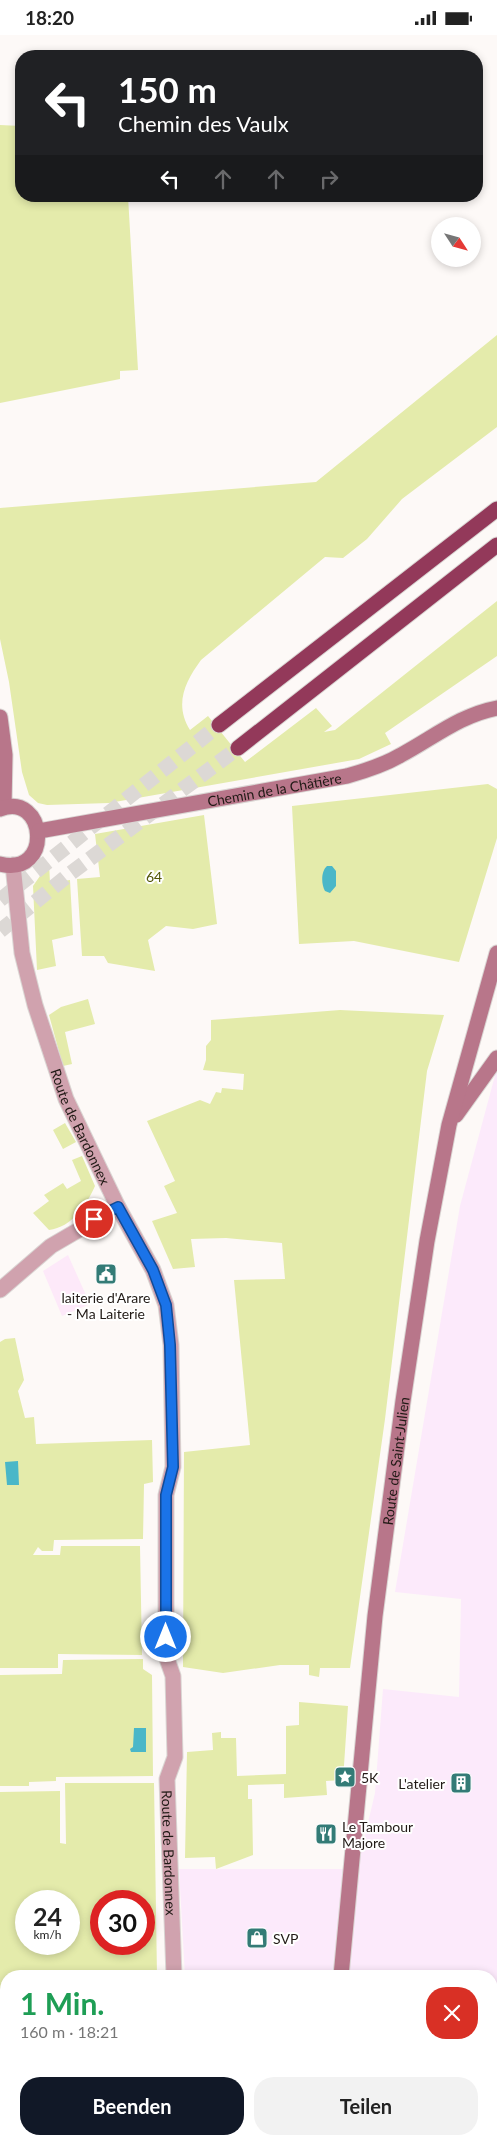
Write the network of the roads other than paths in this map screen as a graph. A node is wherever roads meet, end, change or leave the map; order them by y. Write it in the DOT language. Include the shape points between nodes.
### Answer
graph roads {
  1 [pos="497,509"];
  2 [pos="497,545"];
  3 [pos="497,707"];
  4 [pos="0,717"];
  5 [pos="219,725"];
  6 [pos="238,748"];
  7 [pos="2,808"];
  8 [pos="39,831"];
  9 [pos="6,865"];
  10 [pos="497,953"];
  11 [pos="490,1003"];
  12 [pos="497,1058"];
  13 [pos="450,1125"];
  14 [pos="118,1207"];
  15 [pos="0,1291"];
  16 [pos="174,1970"];
  17 [pos="342,1970"];
  1 -- 5 [label="highway"];
  2 -- 6 [label="highway"];
  3 -- 8 [label="main road, Chemin de la Châtière" via="466,717 400,756 347,776"];
  4 -- 7 [label="main road" via="5,755"];
  7 -- 8 [label="main road" via="16,807 28,813"];
  8 -- 9 [label="main road, Route de Bardonnex" via="37,847 31,856 25,861"];
  9 -- 14 [label="street, Route de Bardonnex" via="22,953 66,1099"];
  10 -- 11 [label="main road, Route de Saint-Julien"];
  11 -- 13 [label="main road, Route de Saint-Julien"];
  12 -- 13 [label="main road"];
  13 -- 17 [label="main road, Route de Saint-Julien" via="427,1241 384,1544"];
  14 -- 15 [label="street" via="51,1246"];
  14 -- 16 [label="street, Route de Bardonnex" via="153,1270 166,1305 170,1345 173,1467 166,1495 166,1656 173,1676 175,1757 167,1779"];
}
